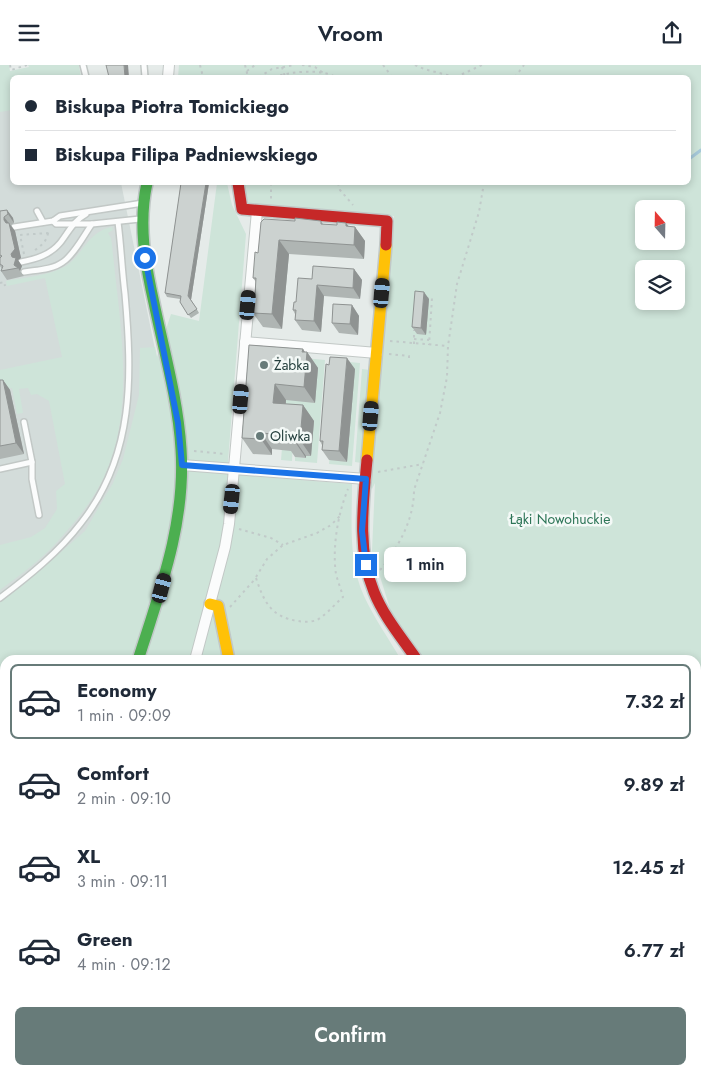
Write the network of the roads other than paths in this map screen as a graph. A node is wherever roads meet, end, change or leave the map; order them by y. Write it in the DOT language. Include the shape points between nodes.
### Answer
graph roads {
  1 [pos="147,185"];
  2 [pos="238,185"];
  3 [pos="143,203"];
  4 [pos="37,211"];
  5 [pos="257,211"];
  6 [pos="88,213"];
  7 [pos="142,219"];
  8 [pos="53,221"];
  9 [pos="43,222"];
  10 [pos="118,222"];
  11 [pos="73,224"];
  12 [pos="92,224"];
  13 [pos="14,227"];
  14 [pos="21,262"];
  15 [pos="24,273"];
  16 [pos="245,342"];
  17 [pos="377,353"];
  18 [pos="24,421"];
  19 [pos="32,462"];
  20 [pos="182,465"];
  21 [pos="0,469"];
  22 [pos="235,470"];
  23 [pos="366,477"];
  24 [pos="40,515"];
  25 [pos="0,598"];
  26 [pos="210,604"];
  27 [pos="140,655"];
  28 [pos="196,655"];
  29 [pos="230,655"];
  30 [pos="413,655"];
  1 -- 3 [label="street"];
  2 -- 5 [label="street" via="242,209"];
  3 -- 6 [label="lane"];
  3 -- 7 [label="street"];
  4 -- 9 [label="lane"];
  5 -- 16 [label="street"];
  5 -- 17 [label="street" via="387,221"];
  6 -- 8 [label="lane" via="60,216"];
  6 -- 11 [label="lane"];
  7 -- 10 [label="lane"];
  7 -- 20 [label="street" via="147,267 178,423"];
  8 -- 9 [label="lane"];
  8 -- 11 [label="lane" via="56,224"];
  9 -- 13 [label="lane"];
  10 -- 12 [label="lane"];
  10 -- 25 [label="lane" via="130,350 126,422 116,458 108,480 81,523 64,543"];
  11 -- 12 [label="lane"];
  11 -- 14 [label="lane" via="52,251"];
  12 -- 15 [label="lane" via="62,263"];
  16 -- 17 [label="street"];
  16 -- 22 [label="street"];
  17 -- 23 [label="street"];
  18 -- 19 [label="lane"];
  19 -- 21 [label="lane"];
  19 -- 24 [label="lane" via="32,479"];
  20 -- 22 [label="street"];
  20 -- 27 [label="street" via="179,516 171,552"];
  22 -- 23 [label="street" via="352,479"];
  22 -- 26 [label="street" via="225,547"];
  23 -- 30 [label="street" via="363,541 370,582 384,613"];
  26 -- 28 [label="street"];
  26 -- 29 [label="street" via="218,605"];
}
